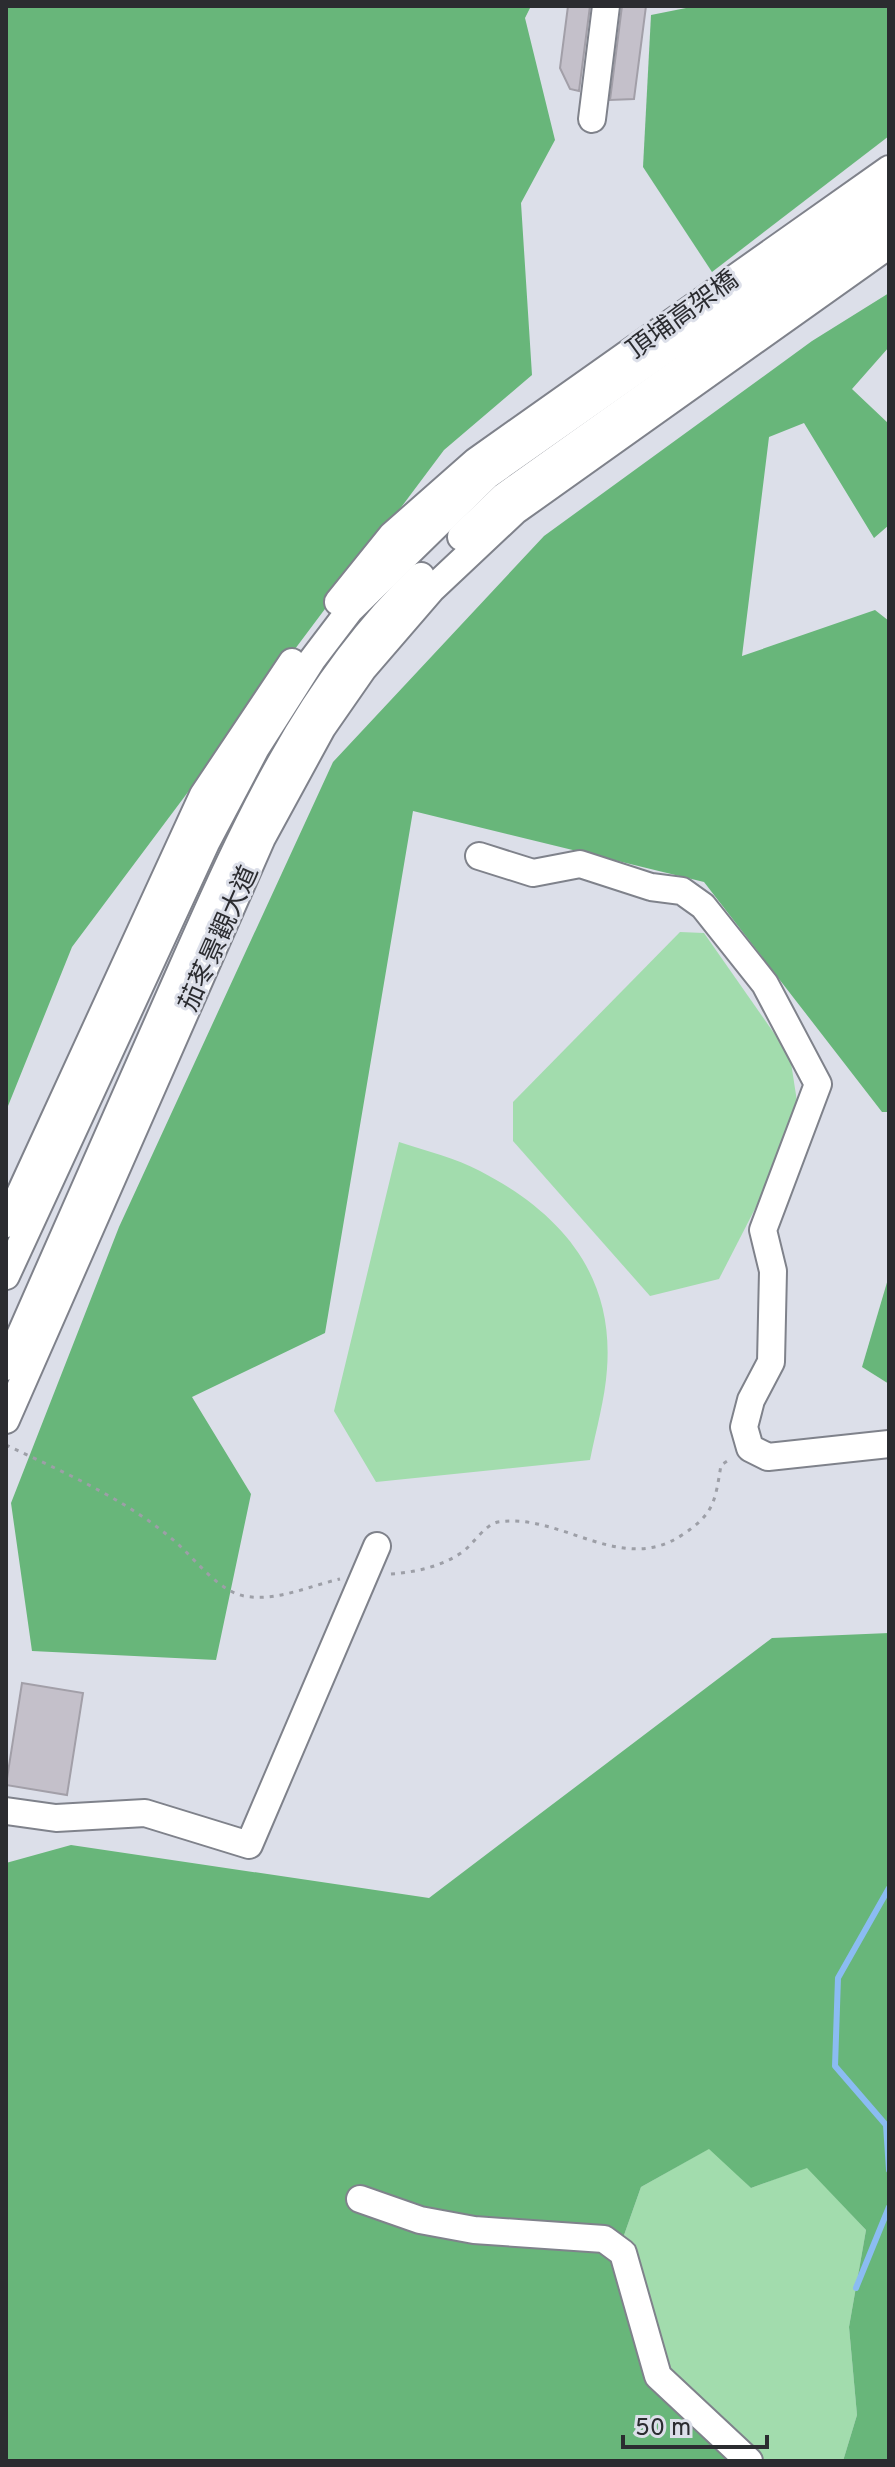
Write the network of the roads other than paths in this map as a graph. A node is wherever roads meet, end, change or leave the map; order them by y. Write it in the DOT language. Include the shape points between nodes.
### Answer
graph roads {
  1 [pos="606,6"];
  2 [pos="592,119"];
  3 [pos="889,169"];
  4 [pos="889,193"];
  5 [pos="889,222"];
  6 [pos="889,245"];
  7 [pos="496,486"];
  8 [pos="479,856"];
  9 [pos="6,1224"];
  10 [pos="6,1276"];
  11 [pos="6,1367"];
  12 [pos="6,1420"];
  13 [pos="889,1444"];
  14 [pos="377,1546"];
  15 [pos="6,1811"];
  16 [pos="360,2199"];
  17 [pos="749,2461"];
  1 -- 2 [label="street"];
  3 -- 7 [label="street, 頂埔高架橋"];
  4 -- 7 [label="street, 頂埔高架橋"];
  5 -- 7 [label="street, 頂埔高架橋"];
  6 -- 7 [label="street"];
  7 -- 9 [label="street" via="392,535 271,690 203,795"];
  7 -- 10 [label="street, 茄苳景觀大道" via="350,610 256,748 206,843"];
  7 -- 11 [label="street, 茄苳景觀大道" via="371,630 280,763 231,858"];
  7 -- 12 [label="street, 茄苳景觀大道" via="432,589 363,669 322,728 262,838"];
  8 -- 13 [label="street" via="533,873 580,864 651,887 682,891 703,906 765,984 818,1084 763,1230 773,1271 771,1362 744,1427 750,1448 768,1457"];
  14 -- 15 [label="street" via="249,1845 145,1813 56,1818"];
  16 -- 17 [label="street" via="420,2220 474,2230 604,2239 623,2253 658,2376"];
}
